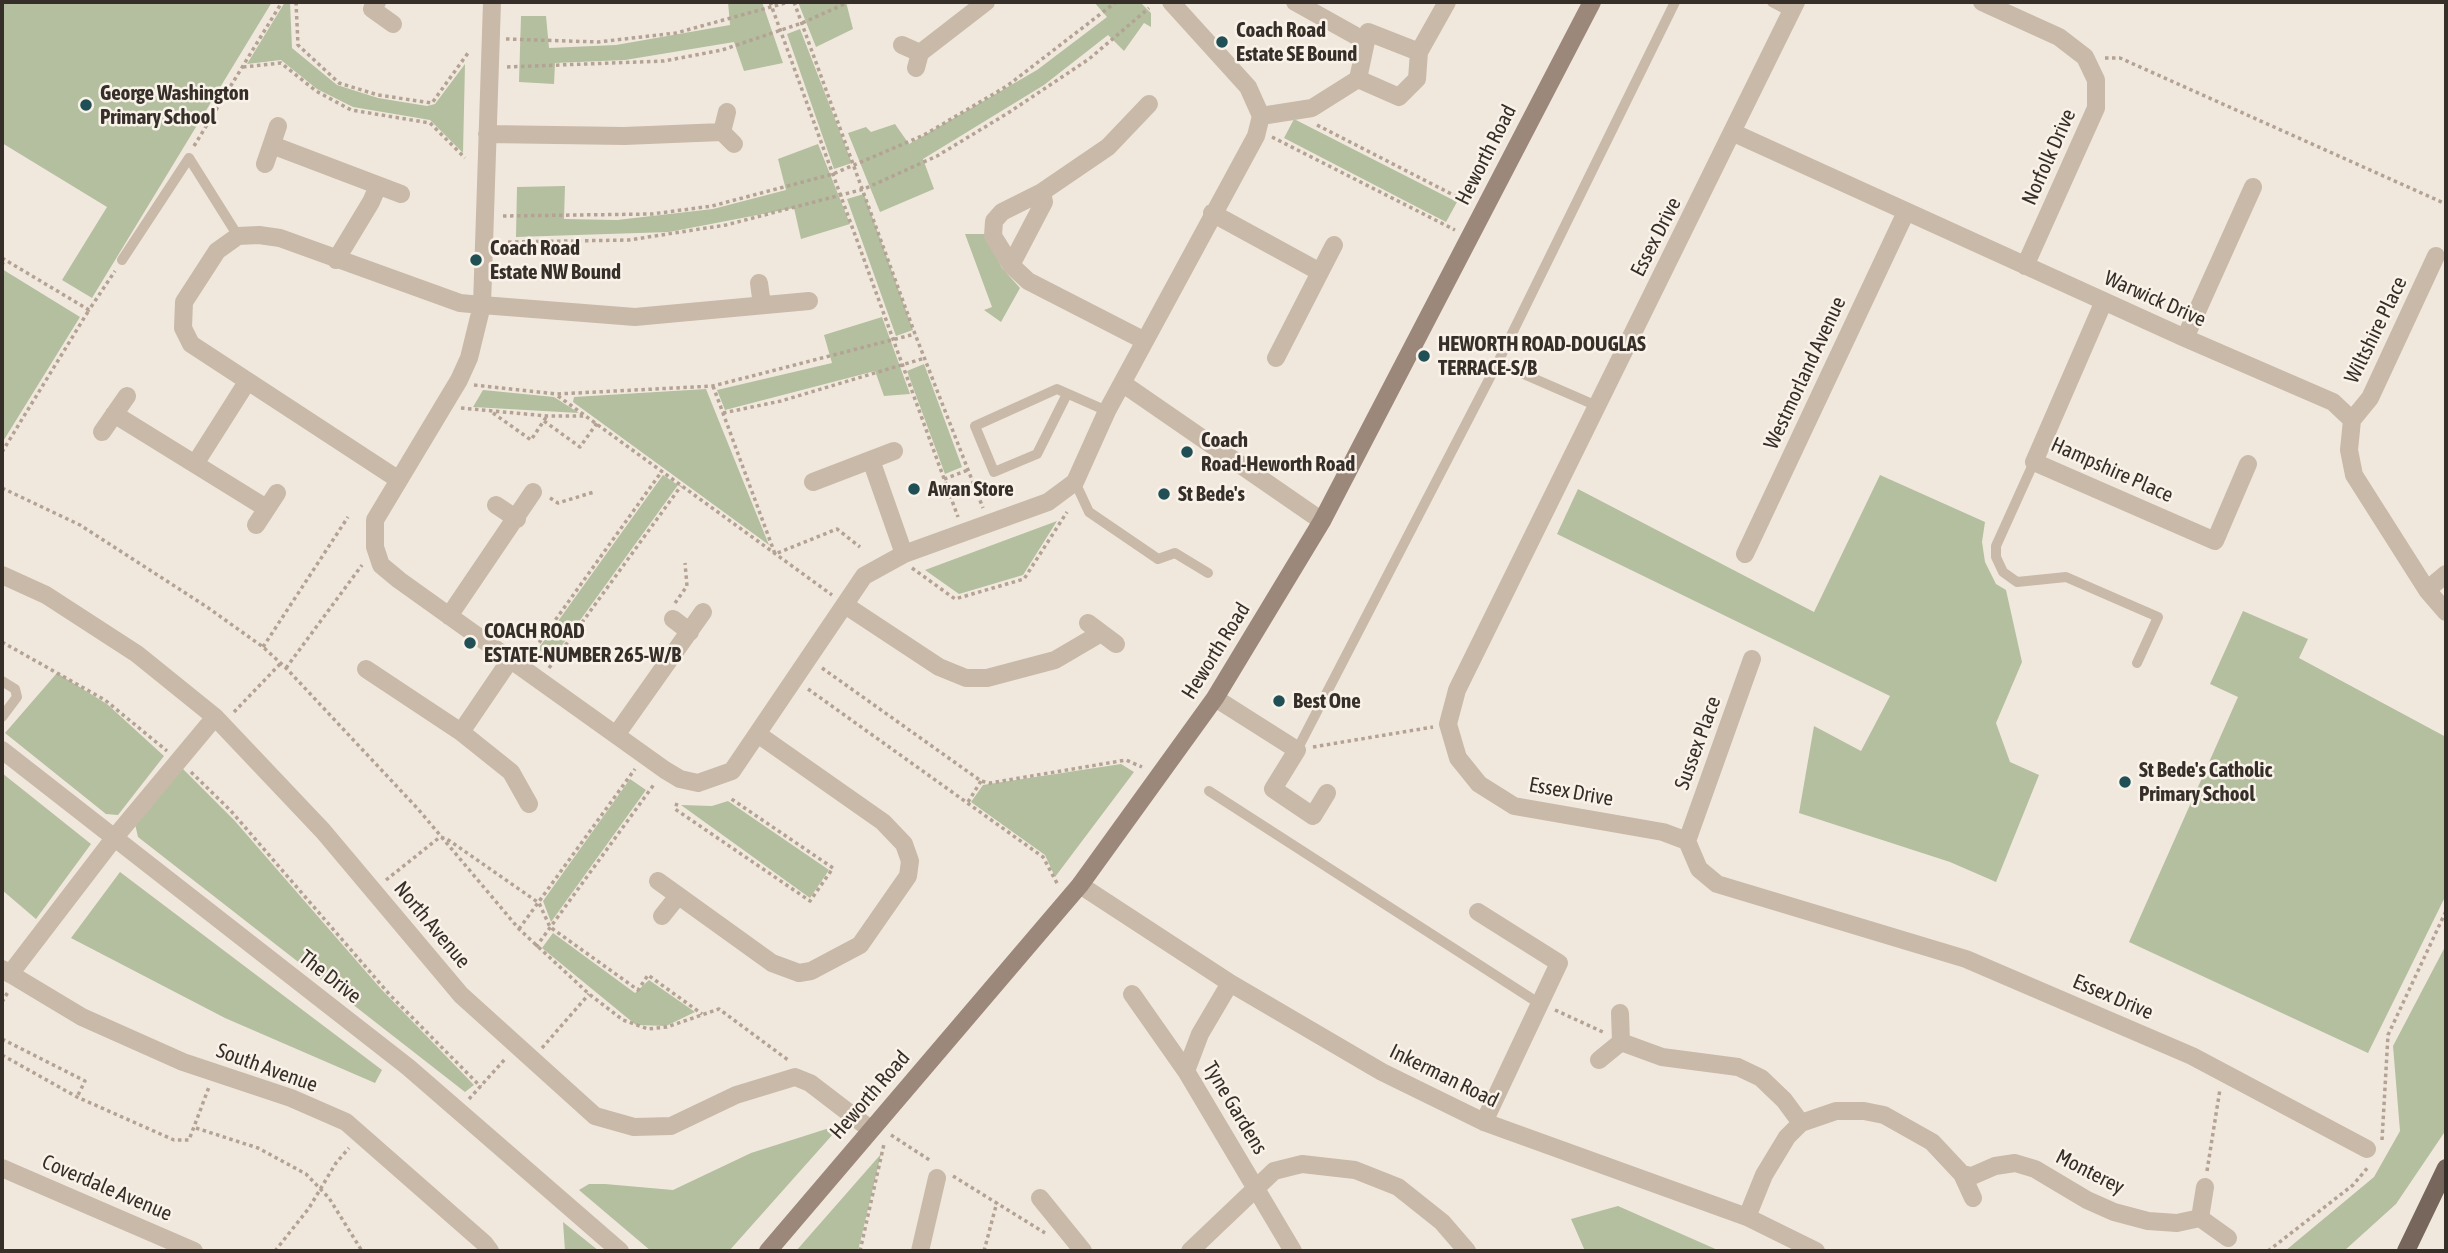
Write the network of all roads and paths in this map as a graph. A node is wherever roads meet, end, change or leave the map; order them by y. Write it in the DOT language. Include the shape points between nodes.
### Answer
graph roads {
  1 [pos="282,2"];
  2 [pos="296,2"];
  3 [pos="377,2"];
  4 [pos="492,2"];
  5 [pos="791,2"];
  6 [pos="849,2"];
  7 [pos="986,2"];
  8 [pos="1116,2"];
  9 [pos="1171,2"];
  10 [pos="1294,2"];
  11 [pos="1447,2"];
  12 [pos="1592,2"];
  13 [pos="1675,2"];
  14 [pos="1772,2"];
  15 [pos="1982,2"];
  16 [pos="771,4"];
  17 [pos="1794,7"];
  18 [pos="1149,8"];
  19 [pos="802,23"];
  20 [pos="393,24"];
  21 [pos="781,31"];
  22 [pos="490,39"];
  23 [pos="1365,41"];
  24 [pos="902,45"];
  25 [pos="1419,52"];
  26 [pos="468,53"];
  27 [pos="2085,57"];
  28 [pos="243,67"];
  29 [pos="489,68"];
  30 [pos="1358,79"];
  31 [pos="1149,104"];
  32 [pos="1290,111"];
  33 [pos="727,112"];
  34 [pos="1259,122"];
  35 [pos="278,126"];
  36 [pos="1734,133"];
  37 [pos="487,134"];
  38 [pos="272,145"];
  39 [pos="189,158"];
  40 [pos="466,158"];
  41 [pos="265,164"];
  42 [pos="856,166"];
  43 [pos="834,174"];
  44 [pos="378,186"];
  45 [pos="2253,187"];
  46 [pos="864,188"];
  47 [pos="1042,192"];
  48 [pos="401,194"];
  49 [pos="842,195"];
  50 [pos="2446,204"];
  51 [pos="1484,210"];
  52 [pos="1906,212"];
  53 [pos="1212,213"];
  54 [pos="483,217"];
  55 [pos="239,236"];
  56 [pos="1469,238"];
  57 [pos="508,242"];
  58 [pos="1334,245"];
  59 [pos="2436,256"];
  60 [pos="2,258"];
  61 [pos="122,260"];
  62 [pos="336,260"];
  63 [pos="1011,265"];
  64 [pos="2025,266"];
  65 [pos="1320,272"];
  66 [pos="759,283"];
  67 [pos="809,301"];
  68 [pos="2104,301"];
  69 [pos="482,305"];
  70 [pos="762,305"];
  71 [pos="89,310"];
  72 [pos="915,334"];
  73 [pos="2185,338"];
  74 [pos="893,341"];
  75 [pos="1145,341"];
  76 [pos="925,358"];
  77 [pos="1276,358"];
  78 [pos="903,365"];
  79 [pos="1512,369"];
  80 [pos="458,380"];
  81 [pos="247,382"];
  82 [pos="1122,383"];
  83 [pos="713,386"];
  84 [pos="557,394"];
  85 [pos="1067,394"];
  86 [pos="127,396"];
  87 [pos="446,405"];
  88 [pos="1597,406"];
  89 [pos="1107,411"];
  90 [pos="492,412"];
  91 [pos="114,414"];
  92 [pos="723,414"];
  93 [pos="588,416"];
  94 [pos="545,419"];
  95 [pos="2352,420"];
  96 [pos="597,423"];
  97 [pos="102,432"];
  98 [pos="894,451"];
  99 [pos="2,452"];
  100 [pos="871,460"];
  101 [pos="2034,461"];
  102 [pos="195,464"];
  103 [pos="2248,464"];
  104 [pos="969,470"];
  105 [pos="662,471"];
  106 [pos="944,479"];
  107 [pos="398,480"];
  108 [pos="814,482"];
  109 [pos="1075,482"];
  110 [pos="681,485"];
  111 [pos="2,488"];
  112 [pos="533,492"];
  113 [pos="594,492"];
  114 [pos="496,505"];
  115 [pos="1069,509"];
  116 [pos="348,517"];
  117 [pos="517,519"];
  118 [pos="1322,521"];
  119 [pos="988,523"];
  120 [pos="256,525"];
  121 [pos="963,532"];
  122 [pos="374,547"];
  123 [pos="860,547"];
  124 [pos="775,554"];
  125 [pos="904,554"];
  126 [pos="1745,554"];
  127 [pos="685,563"];
  128 [pos="1208,573"];
  129 [pos="2446,574"];
  130 [pos="2,575"];
  131 [pos="2427,590"];
  132 [pos="845,605"];
  133 [pos="704,612"];
  134 [pos="2446,612"];
  135 [pos="449,616"];
  136 [pos="673,619"];
  137 [pos="690,632"];
  138 [pos="2,642"];
  139 [pos="1116,645"];
  140 [pos="263,647"];
  141 [pos="809,659"];
  142 [pos="1752,659"];
  143 [pos="281,663"];
  144 [pos="2137,663"];
  145 [pos="516,664"];
  146 [pos="286,668"];
  147 [pos="366,669"];
  148 [pos="795,679"];
  149 [pos="2,681"];
  150 [pos="539,681"];
  151 [pos="1215,698"];
  152 [pos="2,716"];
  153 [pos="218,721"];
  154 [pos="1448,724"];
  155 [pos="461,732"];
  156 [pos="616,735"];
  157 [pos="759,735"];
  158 [pos="2,750"];
  159 [pos="1297,750"];
  160 [pos="645,756"];
  161 [pos="180,761"];
  162 [pos="665,770"];
  163 [pos="1161,776"];
  164 [pos="981,781"];
  165 [pos="1209,791"];
  166 [pos="1327,793"];
  167 [pos="730,797"];
  168 [pos="968,802"];
  169 [pos="677,803"];
  170 [pos="529,804"];
  171 [pos="115,837"];
  172 [pos="440,837"];
  173 [pos="1687,841"];
  174 [pos="658,881"];
  175 [pos="373,890"];
  176 [pos="1075,891"];
  177 [pos="678,896"];
  178 [pos="539,902"];
  179 [pos="2446,911"];
  180 [pos="1478,912"];
  181 [pos="662,916"];
  182 [pos="550,927"];
  183 [pos="519,929"];
  184 [pos="536,947"];
  185 [pos="6,971"];
  186 [pos="1230,983"];
  187 [pos="589,994"];
  188 [pos="1132,994"];
  189 [pos="1540,1004"];
  190 [pos="1620,1013"];
  191 [pos="702,1014"];
  192 [pos="2,1039"];
  193 [pos="1621,1042"];
  194 [pos="517,1046"];
  195 [pos="2,1055"];
  196 [pos="532,1060"];
  197 [pos="1599,1060"];
  198 [pos="1186,1071"];
  199 [pos="214,1073"];
  200 [pos="2227,1076"];
  201 [pos="795,1077"];
  202 [pos="481,1087"];
  203 [pos="77,1097"];
  204 [pos="459,1109"];
  205 [pos="1484,1122"];
  206 [pos="1801,1123"];
  207 [pos="872,1127"];
  208 [pos="196,1128"];
  209 [pos="361,1134"];
  210 [pos="2373,1153"];
  211 [pos="2,1168"];
  212 [pos="2446,1168"];
  213 [pos="1962,1174"];
  214 [pos="937,1178"];
  215 [pos="1256,1186"];
  216 [pos="2205,1186"];
  217 [pos="320,1187"];
  218 [pos="1040,1198"];
  219 [pos="1972,1198"];
  220 [pos="997,1202"];
  221 [pos="1746,1217"];
  222 [pos="2200,1218"];
  223 [pos="1050,1237"];
  224 [pos="2228,1238"];
  225 [pos="185,1249"];
  226 [pos="275,1251"];
  227 [pos="362,1251"];
  228 [pos="490,1251"];
  229 [pos="620,1251"];
  230 [pos="768,1251"];
  231 [pos="860,1251"];
  232 [pos="920,1251"];
  233 [pos="984,1251"];
  234 [pos="1083,1251"];
  235 [pos="1190,1251"];
  236 [pos="1293,1251"];
  237 [pos="1467,1251"];
  238 [pos="1816,1251"];
  239 [pos="2268,1251"];
  240 [pos="2406,1251"];
  1 -- 28 [label="path"];
  2 -- 26 [label="path" via="298,45 339,83 378,95 432,103"];
  3 -- 20 [label="street" via="372,9"];
  4 -- 22 [label="street"];
  5 -- 16 [label="path"];
  5 -- 19 [label="path"];
  6 -- 19 [label="path"];
  7 -- 24 [label="street" via="918,60"];
  8 -- 42 [label="path" via="1007,86 924,135"];
  9 -- 34 [label="street" via="1248,87"];
  10 -- 23 [label="street"];
  11 -- 25 [label="street"];
  12 -- 51 [label="street, Heworth Road"];
  13 -- 159 [label="lane" via="1498,362"];
  14 -- 17 [label="lane"];
  15 -- 27 [label="street" via="2059,37"];
  16 -- 21 [label="path"];
  16 -- 22 [label="path" via="676,33 598,42"];
  17 -- 36 [label="street, Essex Drive"];
  18 -- 46 [label="path" via="1088,59 1008,113 937,156"];
  19 -- 21 [label="path"];
  19 -- 42 [label="path"];
  21 -- 29 [label="path" via="722,50 664,61"];
  21 -- 43 [label="path"];
  22 -- 29 [label="street"];
  23 -- 25 [label="street" via="1368,32"];
  23 -- 30 [label="street"];
  25 -- 30 [label="street" via="1417,79 1399,97"];
  27 -- 50 [label="path" via="2120,58"];
  27 -- 64 [label="street, Norfolk Drive" via="2096,80 2096,108"];
  28 -- 39 [label="path"];
  28 -- 40 [label="path" via="281,63 316,91 351,110 430,123"];
  29 -- 37 [label="street"];
  30 -- 32 [label="street" via="1312,108"];
  31 -- 47 [label="street" via="1108,147"];
  32 -- 34 [label="street"];
  32 -- 51 [label="path"];
  33 -- 37 [label="street" via="728,138"];
  34 -- 53 [label="street"];
  34 -- 56 [label="path"];
  35 -- 38 [label="street"];
  36 -- 52 [label="street, Warwick Drive"];
  36 -- 88 [label="street, Essex Drive"];
  37 -- 54 [label="street"];
  38 -- 41 [label="street"];
  38 -- 44 [label="street"];
  39 -- 55 [label="lane"];
  39 -- 61 [label="lane"];
  42 -- 43 [label="path"];
  42 -- 46 [label="path"];
  43 -- 49 [label="path"];
  43 -- 54 [label="path" via="712,206 652,214"];
  44 -- 48 [label="street"];
  44 -- 62 [label="street"];
  45 -- 73 [label="street"];
  46 -- 49 [label="path"];
  46 -- 72 [label="path"];
  47 -- 63 [label="street" via="1044,202"];
  47 -- 63 [label="street" via="1017,203 994,221 993,236"];
  49 -- 57 [label="path" via="726,225 629,240"];
  49 -- 74 [label="path"];
  51 -- 56 [label="street, Heworth Road"];
  52 -- 64 [label="street, Warwick Drive"];
  52 -- 126 [label="street, Westmorland Avenue"];
  53 -- 65 [label="street"];
  53 -- 75 [label="street"];
  54 -- 69 [label="street"];
  55 -- 62 [label="street" via="280,238"];
  55 -- 81 [label="street" via="217,251 184,302 181,316 191,344"];
  56 -- 118 [label="street, Heworth Road"];
  58 -- 65 [label="street"];
  59 -- 95 [label="street, Wiltshire Place" via="2370,398"];
  60 -- 71 [label="path"];
  61 -- 71 [label="path"];
  62 -- 69 [label="street" via="460,303"];
  63 -- 75 [label="street" via="1028,281"];
  64 -- 68 [label="street, Warwick Drive"];
  65 -- 77 [label="street" via="1293,344"];
  66 -- 70 [label="street"];
  67 -- 70 [label="street"];
  68 -- 73 [label="street, Warwick Drive"];
  68 -- 101 [label="street, Hampshire Place"];
  69 -- 70 [label="street" via="635,317"];
  69 -- 80 [label="street" via="469,358"];
  71 -- 99 [label="path"];
  72 -- 74 [label="path"];
  72 -- 76 [label="path"];
  73 -- 95 [label="street, Warwick Drive" via="2333,402"];
  74 -- 78 [label="path"];
  74 -- 83 [label="path"];
  75 -- 82 [label="street"];
  76 -- 78 [label="path"];
  76 -- 104 [label="path"];
  78 -- 92 [label="path"];
  78 -- 106 [label="path"];
  79 -- 88 [label="lane"];
  80 -- 84 [label="path" via="480,387"];
  80 -- 87 [label="street"];
  81 -- 102 [label="street"];
  81 -- 107 [label="street"];
  82 -- 89 [label="street"];
  82 -- 118 [label="street"];
  83 -- 84 [label="path"];
  83 -- 92 [label="path"];
  84 -- 93 [label="path"];
  85 -- 85 [label="lane" via="1057,389 975,426 994,472 1037,454"];
  85 -- 89 [label="lane"];
  86 -- 91 [label="street"];
  87 -- 90 [label="path"];
  87 -- 107 [label="street"];
  88 -- 154 [label="street, Essex Drive" via="1457,690"];
  89 -- 109 [label="street"];
  90 -- 94 [label="path"];
  90 -- 94 [label="path" via="531,440"];
  91 -- 97 [label="street"];
  91 -- 102 [label="street"];
  92 -- 124 [label="path"];
  93 -- 94 [label="path"];
  93 -- 96 [label="path"];
  94 -- 96 [label="path" via="580,447"];
  95 -- 131 [label="street" via="2349,450 2354,475"];
  96 -- 105 [label="path"];
  98 -- 100 [label="street"];
  100 -- 108 [label="street" via="836,464"];
  100 -- 125 [label="street"];
  101 -- 103 [label="street, Hampshire Place" via="2215,541"];
  101 -- 144 [label="lane" via="1996,546 2003,572 2017,582 2066,577 2158,617"];
  102 -- 120 [label="street" via="272,501"];
  104 -- 106 [label="path"];
  104 -- 119 [label="path"];
  105 -- 110 [label="path"];
  105 -- 145 [label="path"];
  106 -- 121 [label="path"];
  107 -- 122 [label="street" via="375,520"];
  109 -- 119 [label="street" via="1048,502"];
  109 -- 128 [label="lane" via="1089,512 1158,559 1175,553"];
  110 -- 124 [label="path"];
  110 -- 150 [label="path"];
  111 -- 140 [label="path" via="80,525"];
  112 -- 113 [label="path" via="558,503"];
  112 -- 117 [label="street"];
  114 -- 117 [label="street"];
  115 -- 125 [label="path" via="1024,579 955,599 915,572"];
  116 -- 140 [label="path"];
  117 -- 135 [label="street"];
  118 -- 151 [label="street, Heworth Road"];
  119 -- 121 [label="street"];
  121 -- 125 [label="street"];
  122 -- 135 [label="street" via="381,565"];
  122 -- 146 [label="path"];
  123 -- 124 [label="path" via="837,529"];
  124 -- 132 [label="path"];
  125 -- 132 [label="street" via="864,576"];
  127 -- 136 [label="path" via="687,586 675,603"];
  129 -- 131 [label="street"];
  130 -- 153 [label="street, North Avenue" via="46,596 137,654"];
  131 -- 134 [label="street"];
  132 -- 139 [label="street" via="939,667 966,678 987,678 1055,660 1095,628"];
  132 -- 141 [label="street"];
  133 -- 137 [label="street"];
  135 -- 145 [label="street"];
  136 -- 137 [label="street"];
  137 -- 156 [label="street"];
  138 -- 161 [label="path" via="105,700"];
  140 -- 143 [label="path"];
  141 -- 148 [label="street"];
  141 -- 164 [label="path"];
  142 -- 173 [label="street, Sussex Place"];
  143 -- 146 [label="path"];
  143 -- 153 [label="path"];
  145 -- 150 [label="street"];
  145 -- 155 [label="street"];
  146 -- 172 [label="path"];
  147 -- 155 [label="street"];
  148 -- 157 [label="street"];
  148 -- 168 [label="path"];
  149 -- 152 [label="lane" via="15,689 17,697"];
  150 -- 156 [label="street"];
  151 -- 159 [label="street"];
  151 -- 163 [label="street, Heworth Road"];
  153 -- 161 [label="street"];
  153 -- 175 [label="street, North Avenue"];
  154 -- 159 [label="path"];
  154 -- 173 [label="street, Essex Drive" via="1458,758 1479,784 1514,806 1663,832"];
  155 -- 170 [label="street" via="511,772"];
  156 -- 160 [label="street"];
  157 -- 162 [label="street" via="732,771 712,780 698,783"];
  157 -- 177 [label="street" via="883,822 904,844 910,861 908,876 860,946 799,973 772,962"];
  158 -- 171 [label="street, The Drive"];
  159 -- 166 [label="street" via="1273,789 1313,816"];
  160 -- 162 [label="street"];
  160 -- 178 [label="path"];
  161 -- 171 [label="street"];
  161 -- 202 [label="path" via="231,811 390,995"];
  162 -- 182 [label="path"];
  163 -- 164 [label="path" via="1126,760"];
  163 -- 176 [label="street, Heworth Road"];
  164 -- 168 [label="path"];
  165 -- 189 [label="lane"];
  167 -- 169 [label="path" via="833,868 810,901 675,809"];
  168 -- 176 [label="path" via="1043,857 1053,880"];
  171 -- 185 [label="street"];
  171 -- 204 [label="street, The Drive"];
  172 -- 175 [label="path"];
  172 -- 178 [label="path"];
  172 -- 183 [label="path"];
  173 -- 200 [label="street, Essex Drive" via="1699,869 1717,884 1966,960 2192,1056"];
  174 -- 177 [label="street"];
  175 -- 194 [label="street, North Avenue" via="461,995"];
  176 -- 186 [label="street, Inkerman Road"];
  176 -- 207 [label="street, Heworth Road"];
  177 -- 181 [label="street"];
  178 -- 182 [label="path"];
  178 -- 183 [label="path"];
  179 -- 210 [label="path" via="2388,1035 2385,1130"];
  180 -- 189 [label="street" via="1559,963"];
  182 -- 184 [label="path"];
  182 -- 191 [label="path" via="638,990 648,975"];
  183 -- 184 [label="path"];
  184 -- 187 [label="path"];
  185 -- 199 [label="street, South Avenue" via="82,1017"];
  186 -- 198 [label="street" via="1200,1034"];
  186 -- 205 [label="street, Inkerman Road" via="1382,1072"];
  187 -- 191 [label="path" via="635,1027 667,1027"];
  187 -- 196 [label="path"];
  188 -- 198 [label="street, Tyne Gardens"];
  189 -- 193 [label="path"];
  189 -- 205 [label="street"];
  190 -- 193 [label="street"];
  191 -- 201 [label="path" via="719,1009 797,1067"];
  192 -- 203 [label="path" via="85,1081"];
  193 -- 197 [label="street"];
  193 -- 206 [label="street" via="1662,1057 1738,1067 1761,1078"];
  194 -- 196 [label="street, North Avenue"];
  194 -- 202 [label="path"];
  195 -- 203 [label="path"];
  196 -- 201 [label="street, North Avenue" via="595,1116 655,1128 671,1126 736,1095"];
  198 -- 215 [label="street, Tyne Gardens"];
  199 -- 208 [label="path"];
  199 -- 209 [label="street, South Avenue" via="291,1098 346,1122"];
  200 -- 210 [label="street, Essex Drive"];
  200 -- 216 [label="path" via="2217,1095"];
  201 -- 207 [label="street"];
  202 -- 204 [label="path"];
  203 -- 208 [label="path" via="174,1140 189,1140"];
  204 -- 229 [label="street, The Drive"];
  205 -- 221 [label="street, Inkerman Road"];
  206 -- 213 [label="street" via="1836,1111 1884,1115 1932,1142"];
  206 -- 221 [label="street" via="1764,1175"];
  207 -- 214 [label="path" via="936,1164"];
  207 -- 230 [label="street, Heworth Road"];
  207 -- 231 [label="path" via="885,1140"];
  208 -- 217 [label="path" via="258,1148 306,1174"];
  209 -- 217 [label="path"];
  209 -- 228 [label="street, South Avenue"];
  210 -- 239 [label="path" via="2353,1185"];
  211 -- 225 [label="street, Coverdale Avenue"];
  212 -- 240 [label="main road"];
  213 -- 219 [label="street"];
  213 -- 222 [label="street, Monterey" via="1972,1176 2015,1163 2114,1212 2148,1221 2178,1223"];
  214 -- 220 [label="path" via="954,1176"];
  214 -- 232 [label="street"];
  215 -- 235 [label="street"];
  215 -- 236 [label="street, Tyne Gardens"];
  215 -- 237 [label="street" via="1288,1166 1355,1170 1398,1187 1442,1222"];
  216 -- 222 [label="street"];
  217 -- 226 [label="path" via="309,1209"];
  217 -- 227 [label="path"];
  218 -- 234 [label="street"];
  220 -- 223 [label="path"];
  220 -- 233 [label="path"];
  221 -- 238 [label="street, Inkerman Road"];
  222 -- 224 [label="street"];
}
